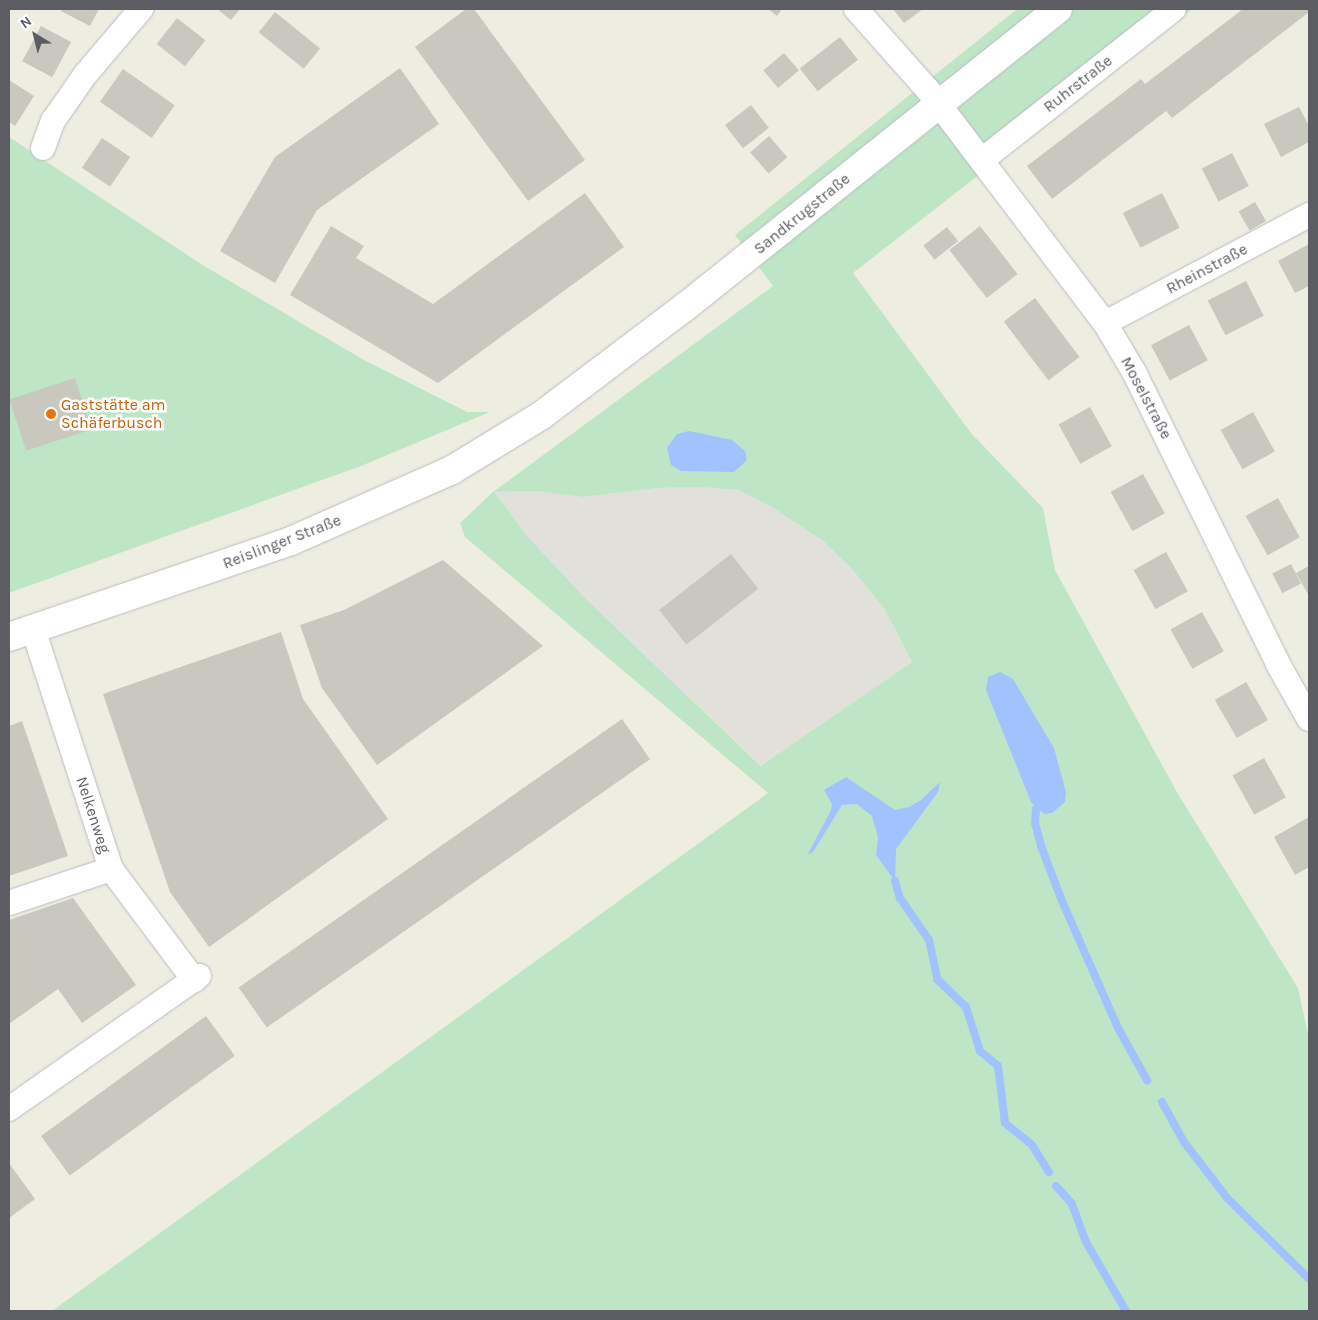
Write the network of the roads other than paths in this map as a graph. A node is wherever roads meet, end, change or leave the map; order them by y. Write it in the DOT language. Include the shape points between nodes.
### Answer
graph roads {
  1 [pos="141,9"];
  2 [pos="856,9"];
  3 [pos="1058,9"];
  4 [pos="1174,9"];
  5 [pos="939,104"];
  6 [pos="43,148"];
  7 [pos="982,160"];
  8 [pos="1309,215"];
  9 [pos="1105,323"];
  10 [pos="542,415"];
  11 [pos="21,633"];
  12 [pos="1309,718"];
  13 [pos="111,869"];
  14 [pos="9,903"];
  15 [pos="9,1109"];
  1 -- 6 [label="street" via="53,121"];
  2 -- 5 [label="street, Moselstraße"];
  3 -- 5 [label="street, Sandkrugstraße"];
  4 -- 7 [label="street, Ruhrstraße"];
  5 -- 7 [label="street, Moselstraße"];
  5 -- 10 [label="street, Sandkrugstraße" via="685,307"];
  7 -- 9 [label="street, Moselstraße"];
  8 -- 9 [label="street, Rheinstraße"];
  9 -- 12 [label="street, Moselstraße" via="1134,372 1278,664"];
  10 -- 11 [label="street, Reislinger Straße" via="452,470 292,541"];
  11 -- 13 [label="street, Nelkenweg"];
  13 -- 14 [label="street"];
  13 -- 15 [label="street, Nelkenweg" via="196,978"];
}
